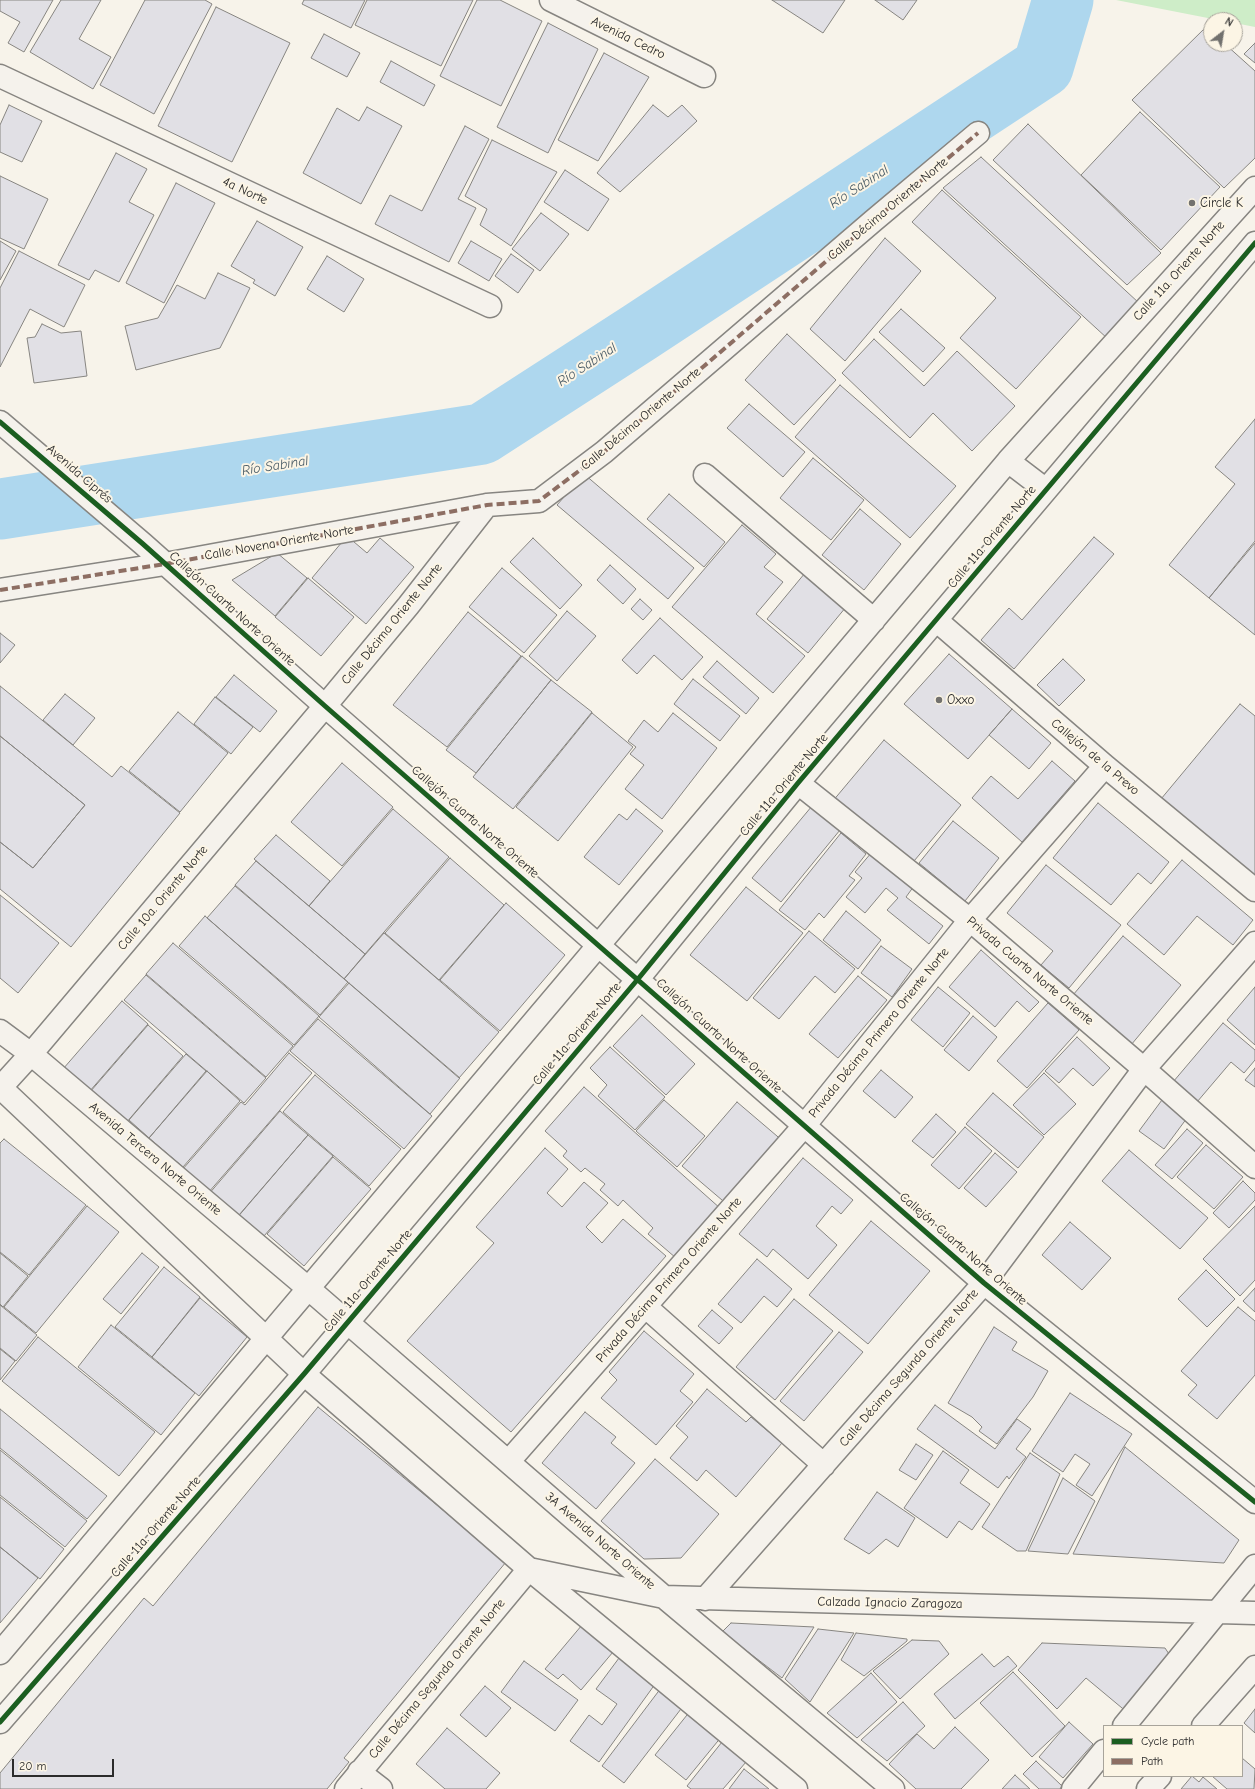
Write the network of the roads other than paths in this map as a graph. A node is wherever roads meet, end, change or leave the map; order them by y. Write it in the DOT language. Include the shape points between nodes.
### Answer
graph roads {
  1 [pos="552,0"];
  2 [pos="0,76"];
  3 [pos="704,76"];
  4 [pos="978,133"];
  5 [pos="1255,188"];
  6 [pos="1255,243"];
  7 [pos="490,306"];
  8 [pos="4,425"];
  9 [pos="1008,461"];
  10 [pos="705,475"];
  11 [pos="1046,490"];
  12 [pos="487,505"];
  13 [pos="143,544"];
  14 [pos="165,564"];
  15 [pos="0,590"];
  16 [pos="874,620"];
  17 [pos="936,620"];
  18 [pos="325,706"];
  19 [pos="1105,766"];
  20 [pos="798,783"];
  21 [pos="1255,890"];
  22 [pos="970,920"];
  23 [pos="1255,943"];
  24 [pos="599,944"];
  25 [pos="638,979"];
  26 [pos="0,1031"];
  27 [pos="31,1054"];
  28 [pos="1144,1069"];
  29 [pos="0,1087"];
  30 [pos="804,1126"];
  31 [pos="1255,1167"];
  32 [pos="984,1283"];
  33 [pos="309,1289"];
  34 [pos="646,1308"];
  35 [pos="348,1322"];
  36 [pos="265,1338"];
  37 [pos="304,1374"];
  38 [pos="509,1461"];
  39 [pos="824,1465"];
  40 [pos="1255,1502"];
  41 [pos="1255,1566"];
  42 [pos="529,1569"];
  43 [pos="664,1597"];
  44 [pos="705,1599"];
  45 [pos="1217,1611"];
  46 [pos="1255,1613"];
  47 [pos="0,1653"];
  48 [pos="1255,1667"];
  49 [pos="0,1722"];
  50 [pos="1125,1725"];
  51 [pos="1205,1725"];
  52 [pos="1103,1752"];
  53 [pos="359,1772"];
  54 [pos="1159,1777"];
  55 [pos="346,1789"];
  56 [pos="381,1789"];
  57 [pos="796,1789"];
  58 [pos="893,1789"];
  59 [pos="1073,1789"];
  60 [pos="1148,1789"];
  1 -- 3 [label="street, Avenida Cedro"];
  2 -- 7 [label="street, 4a Norte"];
  4 -- 12 [label="street, Calle Décima Oriente Norte" via="604,452 539,501"];
  5 -- 9 [label="street, Calle 11a. Oriente Norte"];
  6 -- 11 [label="street, Calle 11a. Oriente Norte"];
  8 -- 13 [label="street, Avenida Ciprés"];
  9 -- 11 [label="street"];
  9 -- 16 [label="street, Calle 11a. Oriente Norte"];
  10 -- 16 [label="street"];
  11 -- 17 [label="street, Calle 11a. Oriente Norte"];
  12 -- 14 [label="street, Calle Novena Oriente Norte"];
  12 -- 18 [label="street, Calle Décima Oriente Norte"];
  13 -- 14 [label="street, Callejón Cuarta Norte Oriente"];
  14 -- 15 [label="street, Calle Novena Oriente Norte"];
  14 -- 18 [label="street, Callejón Cuarta Norte Oriente"];
  16 -- 24 [label="street, Calle 11a. Oriente Norte"];
  17 -- 19 [label="street, Callejón de la Prevo"];
  17 -- 20 [label="street, Calle 11a. Oriente Norte"];
  18 -- 24 [label="street, Callejón Cuarta Norte Oriente"];
  18 -- 27 [label="street, Calle 10a. Oriente Norte"];
  19 -- 21 [label="street, Callejón de la Prevo"];
  19 -- 22 [label="street, Privada Décima Primera Oriente Norte"];
  20 -- 22 [label="street, Privada Cuarta Norte Oriente"];
  20 -- 25 [label="street, Calle 11a. Oriente Norte"];
  22 -- 28 [label="street, Privada Cuarta Norte Oriente"];
  22 -- 30 [label="street, Privada Décima Primera Oriente Norte"];
  23 -- 28 [label="street, Calle Décima Segunda Oriente Norte"];
  24 -- 25 [label="street, Callejón Cuarta Norte Oriente"];
  24 -- 33 [label="street, Calle 11a. Oriente Norte"];
  25 -- 30 [label="street, Callejón Cuarta Norte Oriente"];
  25 -- 35 [label="street, Calle 11a. Oriente Norte"];
  26 -- 27 [label="street, Avenida Tercera Norte Oriente"];
  27 -- 29 [label="street, Calle 10a. Oriente Norte"];
  27 -- 33 [label="street, Avenida Tercera Norte Oriente"];
  28 -- 31 [label="street, Privada Cuarta Norte Oriente"];
  28 -- 32 [label="street, Calle Décima Segunda Oriente Norte"];
  29 -- 36 [label="street"];
  30 -- 32 [label="street, Callejón Cuarta Norte Oriente"];
  30 -- 34 [label="street, Privada Décima Primera Oriente Norte"];
  32 -- 39 [label="street, Calle Décima Segunda Oriente Norte"];
  32 -- 40 [label="street, Callejón Cuarta Norte Oriente"];
  33 -- 35 [label="street, 3A Avenida Norte Oriente"];
  33 -- 36 [label="street, Calle 11a. Oriente Norte"];
  34 -- 38 [label="street, Privada Décima Primera Oriente Norte"];
  34 -- 39 [label="street"];
  35 -- 37 [label="street, Calle 11a. Oriente Norte"];
  35 -- 38 [label="street, 3A Avenida Norte Oriente"];
  36 -- 37 [label="street"];
  36 -- 47 [label="street, Calle 11a. Oriente Norte"];
  37 -- 42 [label="street"];
  37 -- 49 [label="street, Calle 11a. Oriente Norte"];
  38 -- 43 [label="street, 3A Avenida Norte Oriente"];
  39 -- 44 [label="street, Calle Décima Segunda Oriente Norte"];
  41 -- 45 [label="street"];
  42 -- 43 [label="street, Calzada Ignacio Zaragoza"];
  42 -- 53 [label="street, Calle Décima Segunda Oriente Norte"];
  42 -- 57 [label="street"];
  43 -- 44 [label="street, Calzada Ignacio Zaragoza"];
  43 -- 58 [label="street, 3A Avenida Norte Oriente"];
  44 -- 45 [label="street, Calzada Ignacio Zaragoza"];
  45 -- 46 [label="street, Calzada Ignacio Zaragoza"];
  45 -- 50 [label="street"];
  48 -- 51 [label="street"];
  52 -- 59 [label="street"];
  53 -- 55 [label="street, Calle Décima Segunda Oriente Norte"];
  53 -- 56 [label="street"];
  54 -- 60 [label="street"];
}
